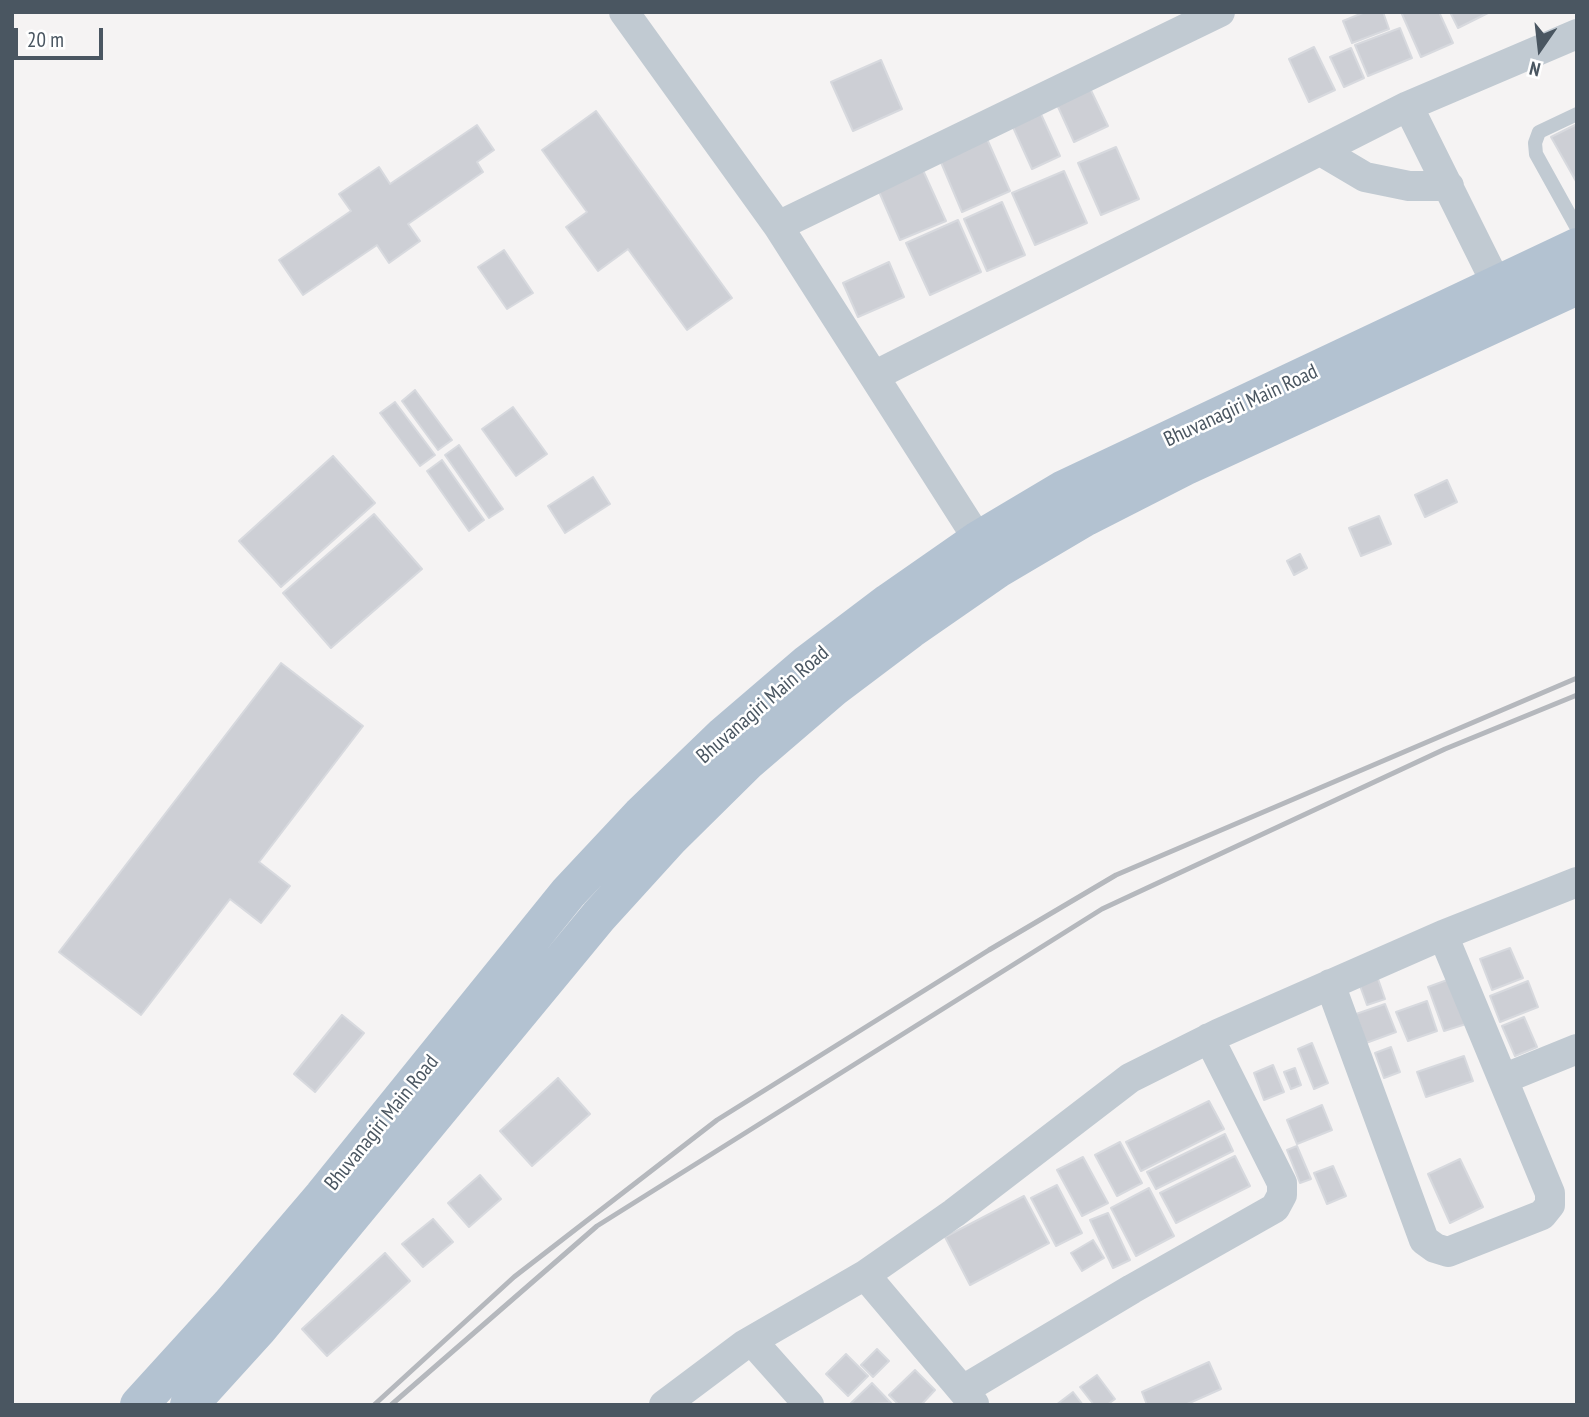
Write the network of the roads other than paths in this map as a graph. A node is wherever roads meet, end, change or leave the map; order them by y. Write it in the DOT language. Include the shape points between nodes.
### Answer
graph roads {
  1 [pos="624,12"];
  2 [pos="1220,12"];
  3 [pos="1577,34"];
  4 [pos="1408,106"];
  5 [pos="1577,114"];
  6 [pos="1321,151"];
  7 [pos="1449,186"];
  8 [pos="778,226"];
  9 [pos="1577,228"];
  10 [pos="1577,247"];
  11 [pos="1497,285"];
  12 [pos="1577,286"];
  13 [pos="873,376"];
  14 [pos="988,554"];
  15 [pos="1577,882"];
  16 [pos="1443,935"];
  17 [pos="1330,984"];
  18 [pos="1209,1038"];
  19 [pos="1577,1049"];
  20 [pos="1503,1079"];
  21 [pos="865,1275"];
  22 [pos="752,1341"];
  23 [pos="969,1397"];
  24 [pos="139,1405"];
  25 [pos="189,1405"];
  26 [pos="664,1405"];
  27 [pos="808,1405"];
  1 -- 8 [label="street"];
  2 -- 8 [label="street"];
  3 -- 4 [label="street"];
  4 -- 6 [label="street"];
  4 -- 7 [label="street"];
  5 -- 9 [label="lane" via="1539,132 1535,143 1536,154"];
  6 -- 7 [label="street" via="1365,177 1409,186"];
  6 -- 13 [label="street"];
  7 -- 11 [label="street"];
  8 -- 13 [label="street"];
  10 -- 11 [label="main road, Bhuvanagiri Main Road"];
  11 -- 14 [label="main road, Bhuvanagiri Main Road" via="1062,490"];
  12 -- 14 [label="main road, Bhuvanagiri Main Road" via="1184,467 1086,517"];
  13 -- 14 [label="street"];
  14 -- 24 [label="main road, Bhuvanagiri Main Road" via="889,602 807,664 641,814 568,893 323,1196"];
  14 -- 25 [label="main road, Bhuvanagiri Main Road" via="911,630 833,688 748,761 670,838 599,916 334,1238"];
  15 -- 16 [label="street"];
  16 -- 17 [label="street"];
  16 -- 20 [label="street"];
  17 -- 18 [label="street"];
  17 -- 20 [label="street" via="1424,1240 1435,1248 1448,1252 1542,1214 1550,1205 1550,1193"];
  18 -- 21 [label="street" via="1129,1078 954,1213"];
  18 -- 23 [label="street" via="1282,1183 1275,1208 1143,1283"];
  19 -- 20 [label="street"];
  21 -- 22 [label="street"];
  21 -- 23 [label="street"];
  22 -- 26 [label="street"];
  22 -- 27 [label="street"];
}
